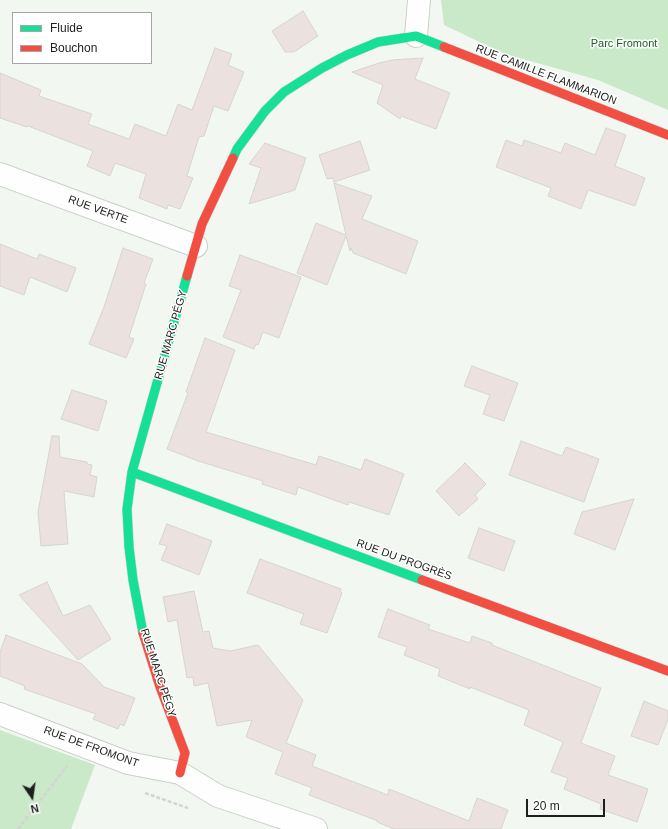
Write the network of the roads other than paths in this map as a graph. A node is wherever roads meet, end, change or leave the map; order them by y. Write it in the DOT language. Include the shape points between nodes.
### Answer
graph roads {
  1 [pos="420,0"];
  2 [pos="416,36"];
  3 [pos="668,135"];
  4 [pos="0,174"];
  5 [pos="196,246"];
  6 [pos="132,472"];
  7 [pos="668,671"];
  8 [pos="0,714"];
  9 [pos="180,773"];
  10 [pos="316,829"];
  1 -- 2 [label="street"];
  2 -- 3 [label="street, RUE CAMILLE FLAMMARION"];
  2 -- 5 [label="street, RUE MARC PÉGY" via="378,42 347,55 284,92 265,111 237,149 202,224"];
  4 -- 5 [label="street, RUE VERTE"];
  5 -- 6 [label="street, RUE MARC PÉGY"];
  6 -- 7 [label="street, RUE DU PROGRÈS"];
  6 -- 9 [label="street, RUE MARC PÉGY" via="127,509 133,580 144,637 185,753"];
  8 -- 9 [label="street, RUE DE FROMONT" via="128,763"];
  9 -- 10 [label="street, RUE DE FROMONT" via="218,796"];
}
